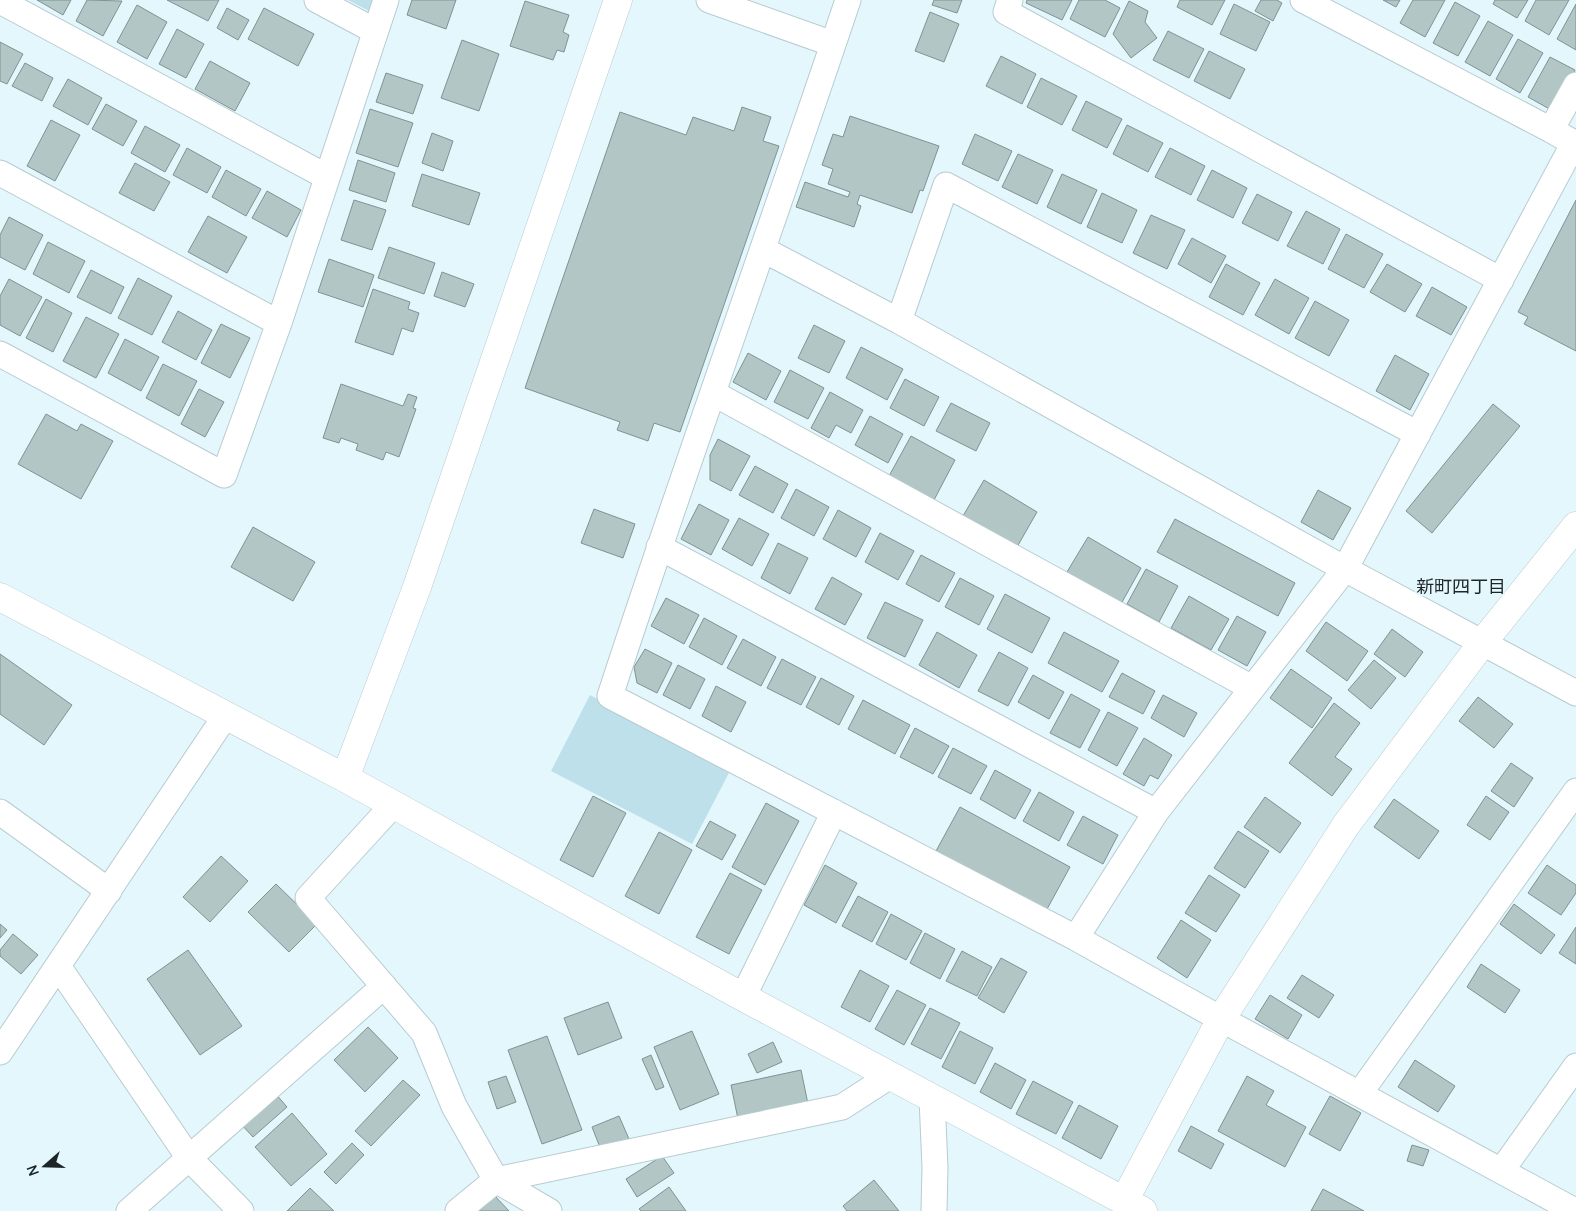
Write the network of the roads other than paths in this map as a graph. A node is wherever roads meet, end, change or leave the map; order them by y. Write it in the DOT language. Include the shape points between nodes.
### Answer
graph roads {
  1 [pos="317,0"];
  2 [pos="386,0"];
  3 [pos="618,0"];
  4 [pos="709,0"];
  5 [pos="848,0"];
  6 [pos="1010,0"];
  7 [pos="1303,0"];
  8 [pos="0,1"];
  9 [pos="375,31"];
  10 [pos="833,44"];
  11 [pos="1576,85"];
  12 [pos="1551,130"];
  13 [pos="0,173"];
  14 [pos="327,178"];
  15 [pos="764,250"];
  16 [pos="1501,280"];
  17 [pos="899,321"];
  18 [pos="279,323"];
  19 [pos="0,354"];
  20 [pos="713,393"];
  21 [pos="1418,434"];
  22 [pos="1576,526"];
  23 [pos="659,547"];
  24 [pos="1345,569"];
  25 [pos="0,597"];
  26 [pos="1483,642"];
  27 [pos="1252,688"];
  28 [pos="1576,693"];
  29 [pos="226,715"];
  30 [pos="345,778"];
  31 [pos="1576,791"];
  32 [pos="393,805"];
  33 [pos="0,812"];
  34 [pos="834,812"];
  35 [pos="1156,812"];
  36 [pos="109,891"];
  37 [pos="1076,938"];
  38 [pos="58,966"];
  39 [pos="384,986"];
  40 [pos="743,997"];
  41 [pos="1221,1019"];
  42 [pos="1,1050"];
  43 [pos="1576,1066"];
  44 [pos="890,1076"];
  45 [pos="1360,1094"];
  46 [pos="932,1098"];
  47 [pos="189,1158"];
  48 [pos="1502,1170"];
  49 [pos="496,1180"];
  50 [pos="1133,1206"];
  51 [pos="129,1211"];
  52 [pos="241,1211"];
  53 [pos="458,1211"];
  54 [pos="549,1211"];
  55 [pos="934,1211"];
  56 [pos="1575,1211"];
  1 -- 9 [label="street"];
  2 -- 9 [label="street"];
  3 -- 30 [label="street" via="417,587"];
  4 -- 10 [label="street"];
  5 -- 10 [label="street"];
  6 -- 16 [label="street" via="1006,12"];
  7 -- 12 [label="street"];
  8 -- 14 [label="street"];
  9 -- 14 [label="street"];
  10 -- 15 [label="street"];
  11 -- 12 [label="street"];
  12 -- 16 [label="street" via="1574,143"];
  13 -- 18 [label="street"];
  14 -- 18 [label="street"];
  15 -- 17 [label="street"];
  15 -- 20 [label="street"];
  16 -- 21 [label="street"];
  17 -- 21 [label="street" via="946,185"];
  17 -- 24 [label="street"];
  18 -- 19 [label="street" via="224,475"];
  20 -- 23 [label="street"];
  20 -- 27 [label="street"];
  21 -- 24 [label="street"];
  22 -- 26 [label="street"];
  23 -- 34 [label="street" via="610,696"];
  23 -- 35 [label="street"];
  24 -- 26 [label="street"];
  24 -- 27 [label="street"];
  25 -- 29 [label="street"];
  26 -- 28 [label="street"];
  26 -- 41 [label="street" via="1346,825"];
  27 -- 35 [label="street"];
  29 -- 30 [label="street"];
  29 -- 36 [label="street"];
  30 -- 32 [label="street"];
  31 -- 45 [label="street"];
  32 -- 39 [label="street" via="308,898"];
  32 -- 40 [label="street"];
  33 -- 36 [label="street"];
  34 -- 37 [label="street"];
  34 -- 40 [label="street"];
  35 -- 37 [label="street"];
  36 -- 38 [label="street"];
  37 -- 41 [label="street"];
  38 -- 42 [label="street"];
  38 -- 47 [label="street"];
  39 -- 47 [label="street"];
  39 -- 49 [label="street" via="424,1033 454,1106"];
  40 -- 44 [label="street"];
  41 -- 45 [label="street"];
  41 -- 50 [label="street"];
  43 -- 48 [label="street"];
  44 -- 46 [label="street"];
  44 -- 49 [label="street" via="842,1107"];
  45 -- 48 [label="street"];
  46 -- 50 [label="street"];
  46 -- 55 [label="street"];
  47 -- 51 [label="street"];
  47 -- 52 [label="street"];
  48 -- 56 [label="street"];
  49 -- 53 [label="street"];
  49 -- 54 [label="street"];
}
